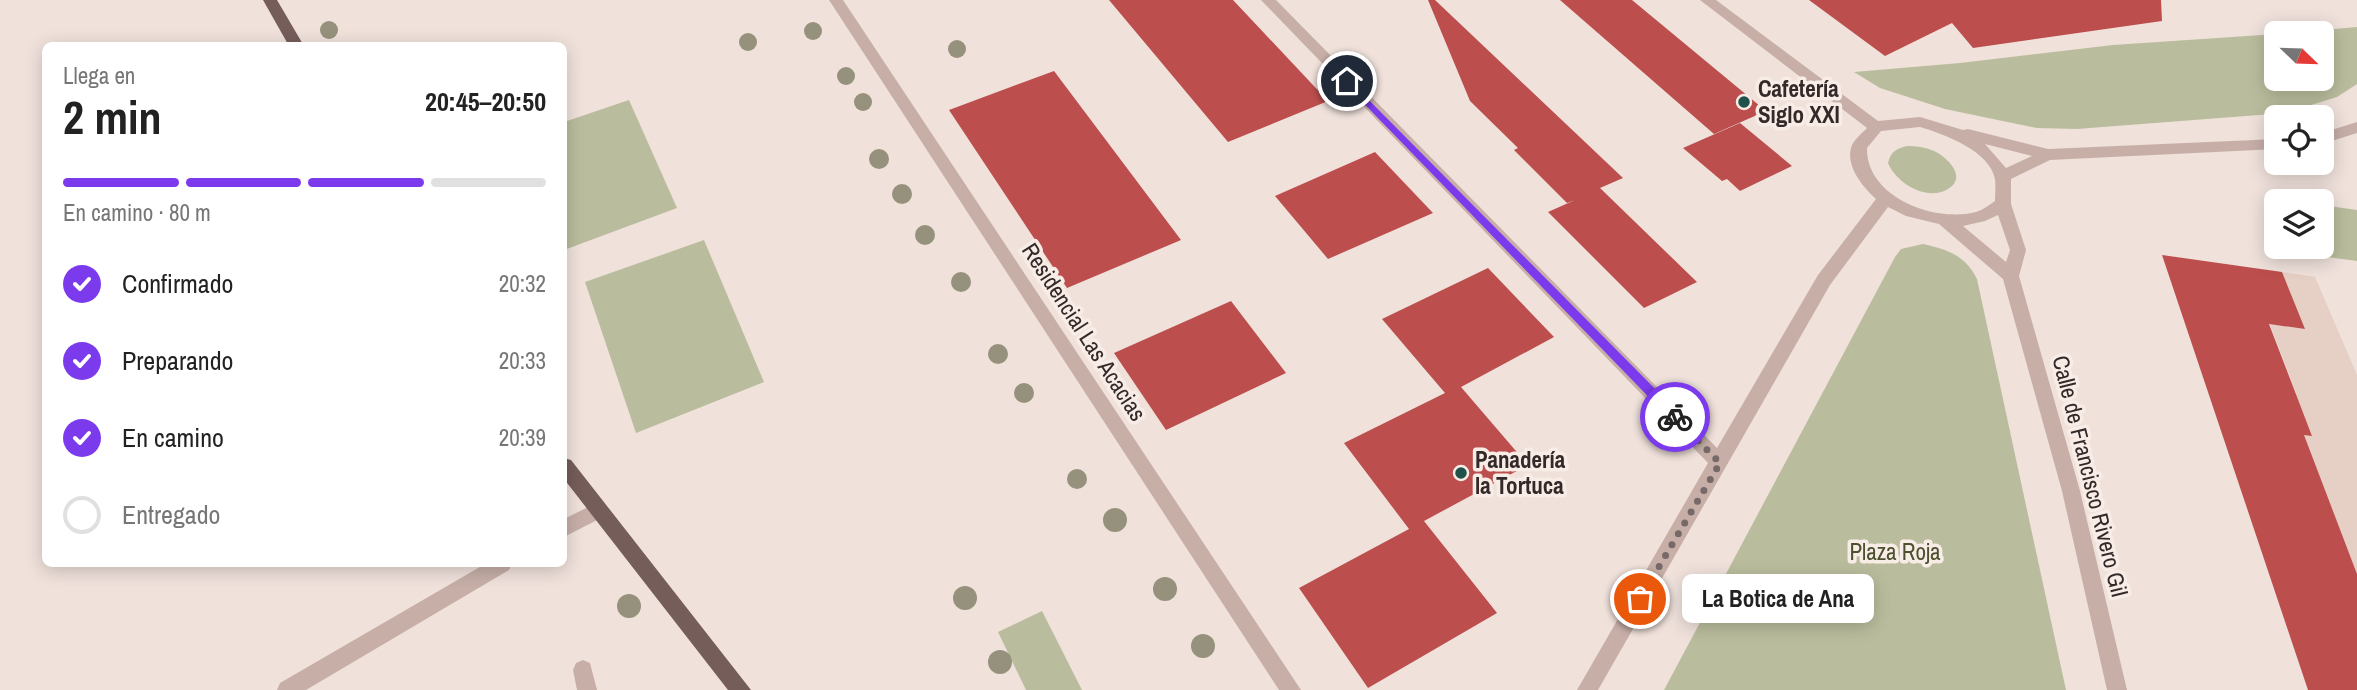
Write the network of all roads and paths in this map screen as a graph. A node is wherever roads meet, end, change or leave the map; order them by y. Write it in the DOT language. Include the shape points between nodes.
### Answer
graph roads {
  1 [pos="270,0"];
  2 [pos="836,0"];
  3 [pos="1268,0"];
  4 [pos="1707,0"];
  5 [pos="295,42"];
  6 [pos="1876,127"];
  7 [pos="2357,127"];
  8 [pos="1952,131"];
  9 [pos="2334,135"];
  10 [pos="2264,145"];
  11 [pos="2048,155"];
  12 [pos="2003,176"];
  13 [pos="1885,199"];
  14 [pos="2003,204"];
  15 [pos="1945,220"];
  16 [pos="2011,276"];
  17 [pos="1720,463"];
  18 [pos="567,470"];
  19 [pos="598,510"];
  20 [pos="567,527"];
  21 [pos="497,567"];
  22 [pos="287,690"];
  23 [pos="741,690"];
  24 [pos="1291,690"];
  25 [pos="1587,690"];
  26 [pos="2118,690"];
  1 -- 5 [label="main road"];
  2 -- 24 [label="street, Residencial Las Acacias"];
  3 -- 17 [label="street"];
  4 -- 6 [label="street"];
  6 -- 8 [label="street" via="1920,122"];
  6 -- 13 [label="street" via="1859,147 1861,168"];
  7 -- 9 [label="street"];
  8 -- 11 [label="street"];
  8 -- 12 [label="street" via="1985,151"];
  10 -- 11 [label="street"];
  11 -- 12 [label="street"];
  12 -- 14 [label="street"];
  13 -- 15 [label="street"];
  13 -- 17 [label="street" via="1824,280"];
  14 -- 15 [label="street" via="1980,217"];
  14 -- 16 [label="street, Calle de Francisco Rivero Gil" via="2018,250"];
  15 -- 16 [label="street"];
  16 -- 26 [label="street, Calle de Francisco Rivero Gil" via="2071,491"];
  17 -- 25 [label="street"];
  18 -- 19 [label="main road"];
  19 -- 20 [label="street"];
  19 -- 23 [label="main road"];
  21 -- 22 [label="street"];
}
